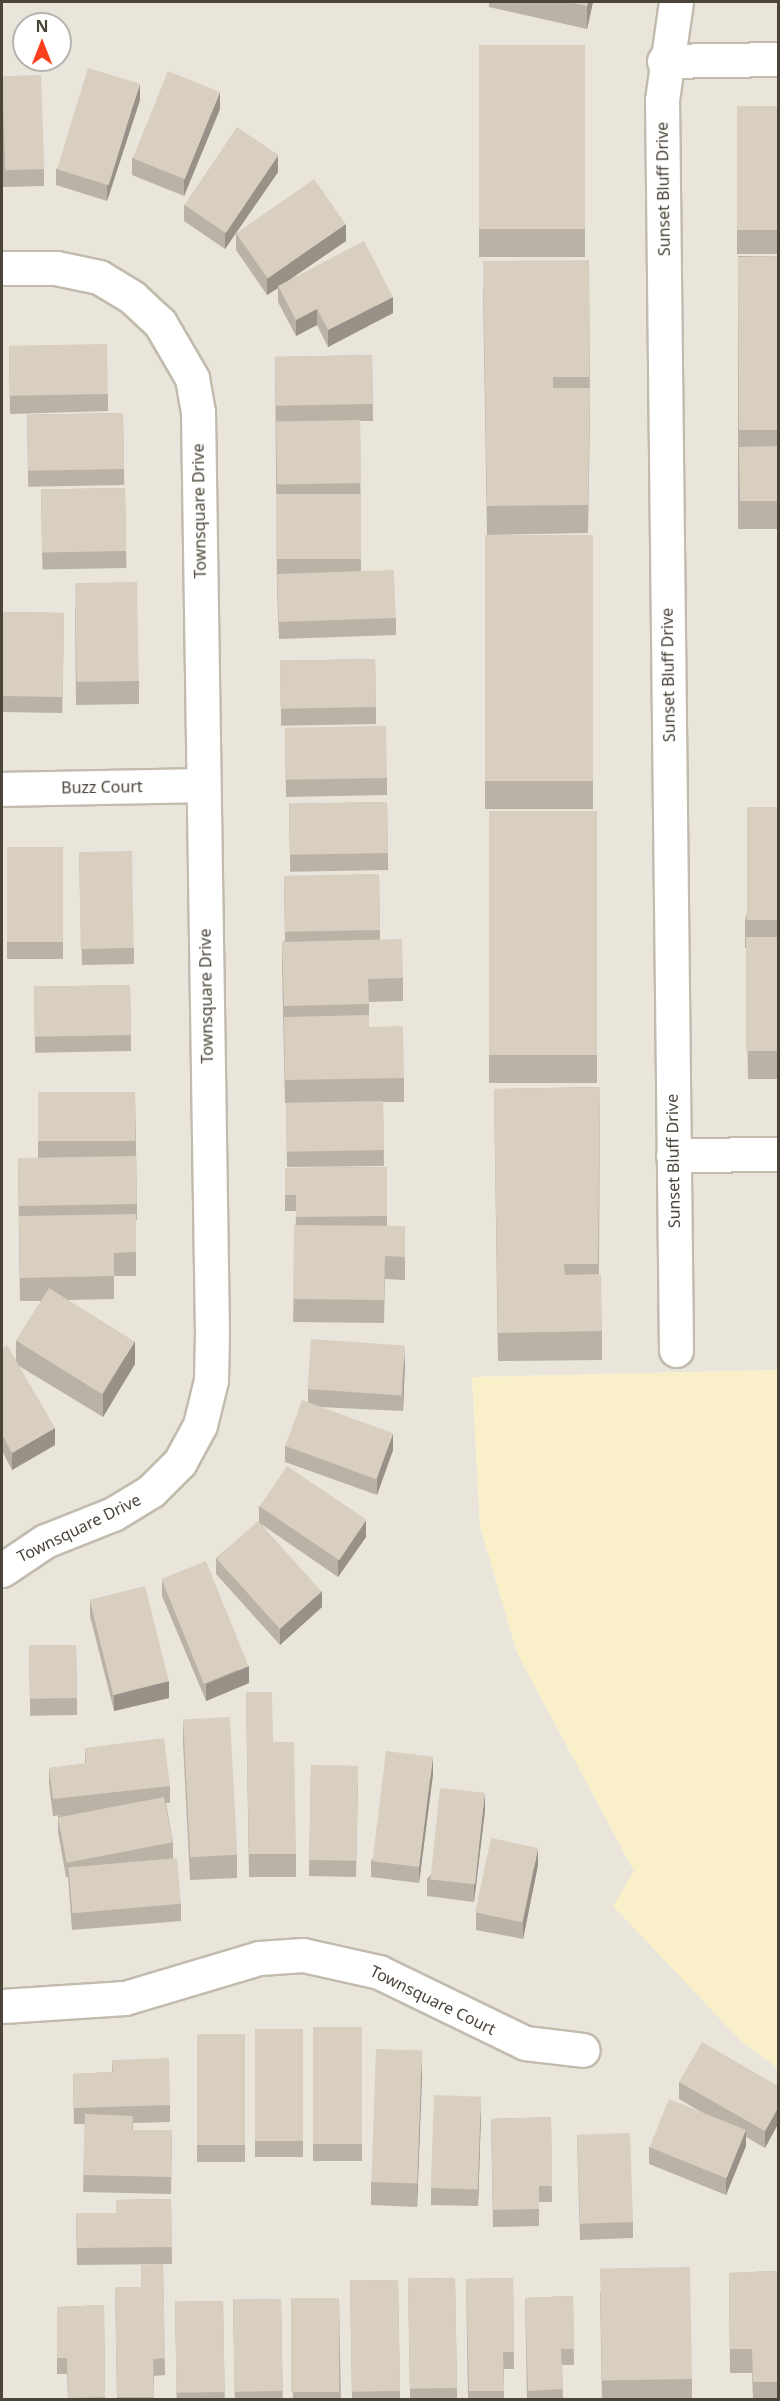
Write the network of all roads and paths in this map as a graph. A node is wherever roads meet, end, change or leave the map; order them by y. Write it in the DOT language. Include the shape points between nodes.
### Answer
graph roads {
  1 [pos="676,2"];
  2 [pos="778,59"];
  3 [pos="664,61"];
  4 [pos="2,268"];
  5 [pos="202,785"];
  6 [pos="2,789"];
  7 [pos="778,1154"];
  8 [pos="673,1155"];
  9 [pos="675,1350"];
  10 [pos="2,1570"];
  11 [pos="2,2006"];
  12 [pos="583,2050"];
  1 -- 3 [label="street, Sunset Bluff Drive"];
  2 -- 3 [label="street"];
  3 -- 8 [label="street, Sunset Bluff Drive"];
  4 -- 5 [label="street, Townsquare Drive" via="56,268 99,277 132,297 160,323 192,378 198,412"];
  5 -- 6 [label="street, Buzz Court"];
  5 -- 10 [label="street, Townsquare Drive" via="212,1333 211,1380 200,1425 180,1462 151,1491 113,1514 45,1541"];
  7 -- 8 [label="street"];
  8 -- 9 [label="street, Sunset Bluff Drive"];
  11 -- 12 [label="street, Townsquare Court" via="125,1998 259,1958 303,1955 379,1972 525,2043"];
}
